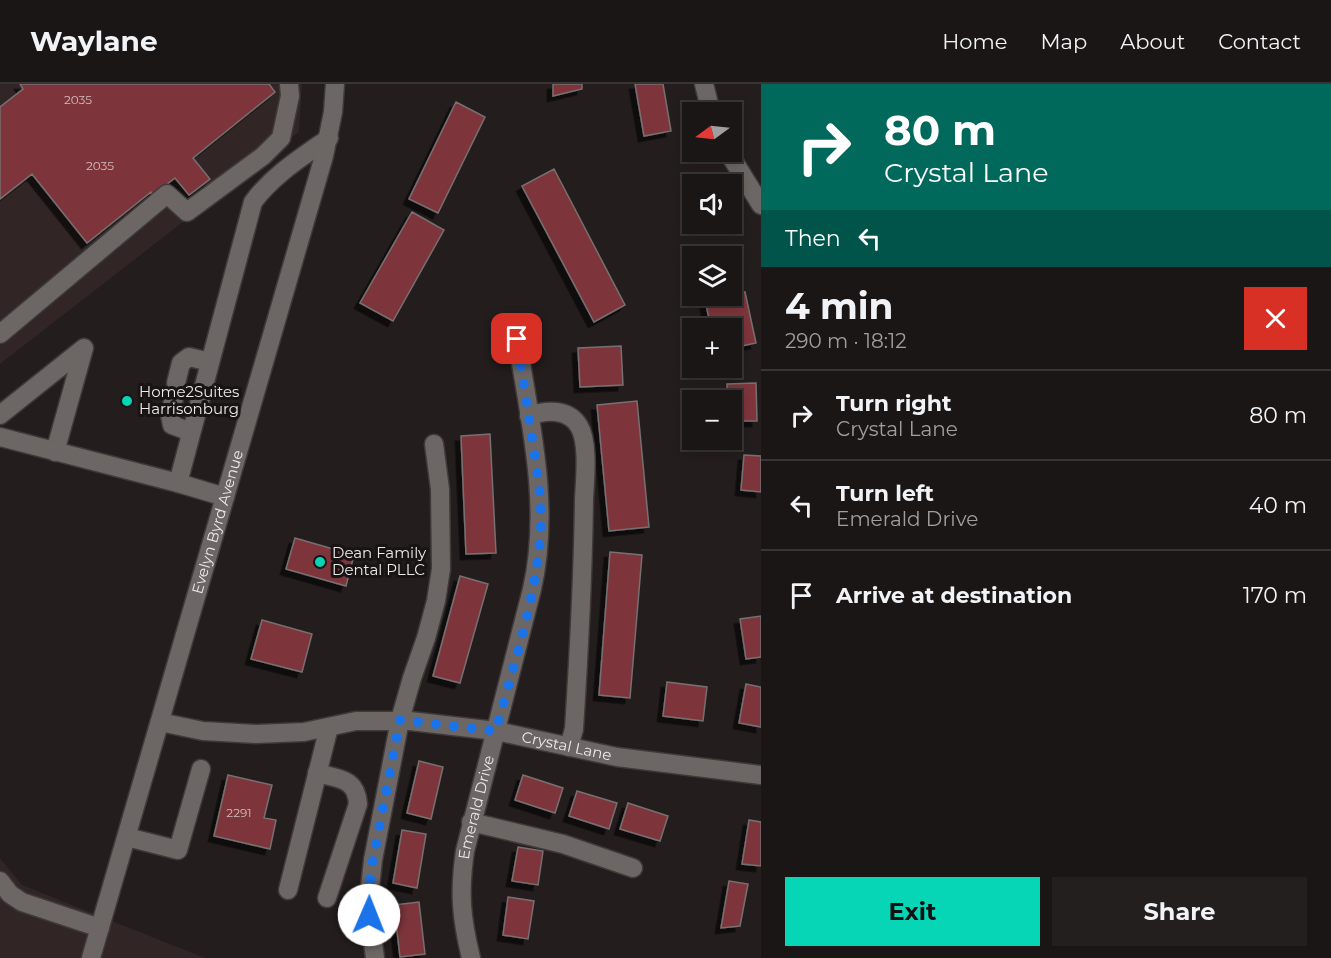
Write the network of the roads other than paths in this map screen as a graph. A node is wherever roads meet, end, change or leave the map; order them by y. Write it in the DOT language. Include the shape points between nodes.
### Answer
graph roads {
  1 [pos="289,84"];
  2 [pos="335,84"];
  3 [pos="704,84"];
  4 [pos="708,102"];
  5 [pos="329,138"];
  6 [pos="734,162"];
  7 [pos="761,206"];
  8 [pos="0,334"];
  9 [pos="517,339"];
  10 [pos="210,362"];
  11 [pos="0,415"];
  12 [pos="529,416"];
  13 [pos="191,432"];
  14 [pos="0,437"];
  15 [pos="434,444"];
  16 [pos="55,452"];
  17 [pos="178,483"];
  18 [pos="225,497"];
  19 [pos="400,720"];
  20 [pos="160,722"];
  21 [pos="329,727"];
  22 [pos="496,731"];
  23 [pos="569,747"];
  24 [pos="201,769"];
  25 [pos="318,773"];
  26 [pos="761,775"];
  27 [pos="471,822"];
  28 [pos="127,837"];
  29 [pos="633,868"];
  30 [pos="0,881"];
  31 [pos="288,890"];
  32 [pos="327,898"];
  33 [pos="100,928"];
  34 [pos="92,958"];
  35 [pos="375,958"];
  36 [pos="471,958"];
  1 -- 8 [label="street" via="291,96 281,138 263,156 187,212 167,194"];
  2 -- 5 [label="street, Evelyn Byrd Avenue"];
  3 -- 4 [label="street"];
  5 -- 10 [label="street" via="291,164 253,202"];
  5 -- 18 [label="street, Evelyn Byrd Avenue"];
  6 -- 7 [label="street"];
  9 -- 12 [label="street, Emerald Drive"];
  10 -- 13 [label="street"];
  10 -- 13 [label="street" via="189,357 181,363 170,415 172,425"];
  11 -- 16 [label="street" via="84,348"];
  12 -- 22 [label="street, Emerald Drive" via="539,484 540,548"];
  12 -- 23 [label="street" via="561,413 576,422 585,456 582,585 574,729"];
  13 -- 17 [label="street"];
  14 -- 16 [label="street"];
  15 -- 19 [label="street" via="440,489 441,569 426,638"];
  16 -- 17 [label="street"];
  17 -- 18 [label="street"];
  18 -- 20 [label="street, Evelyn Byrd Avenue"];
  19 -- 21 [label="street, Crystal Lane" via="356,721"];
  19 -- 22 [label="street, Crystal Lane"];
  19 -- 35 [label="street" via="368,895"];
  20 -- 21 [label="street, Crystal Lane" via="237,734 304,732"];
  20 -- 28 [label="street, Evelyn Byrd Avenue"];
  21 -- 25 [label="street"];
  22 -- 23 [label="street, Crystal Lane"];
  22 -- 27 [label="street, Emerald Drive"];
  23 -- 26 [label="street, Crystal Lane"];
  24 -- 28 [label="street" via="178,850"];
  25 -- 31 [label="street"];
  25 -- 32 [label="street" via="351,783 357,791 358,804"];
  27 -- 29 [label="street" via="563,844"];
  27 -- 36 [label="street, Emerald Drive" via="460,891"];
  28 -- 33 [label="street, Evelyn Byrd Avenue"];
  30 -- 33 [label="street" via="15,898 29,906"];
  33 -- 34 [label="street, Evelyn Byrd Avenue"];
}
